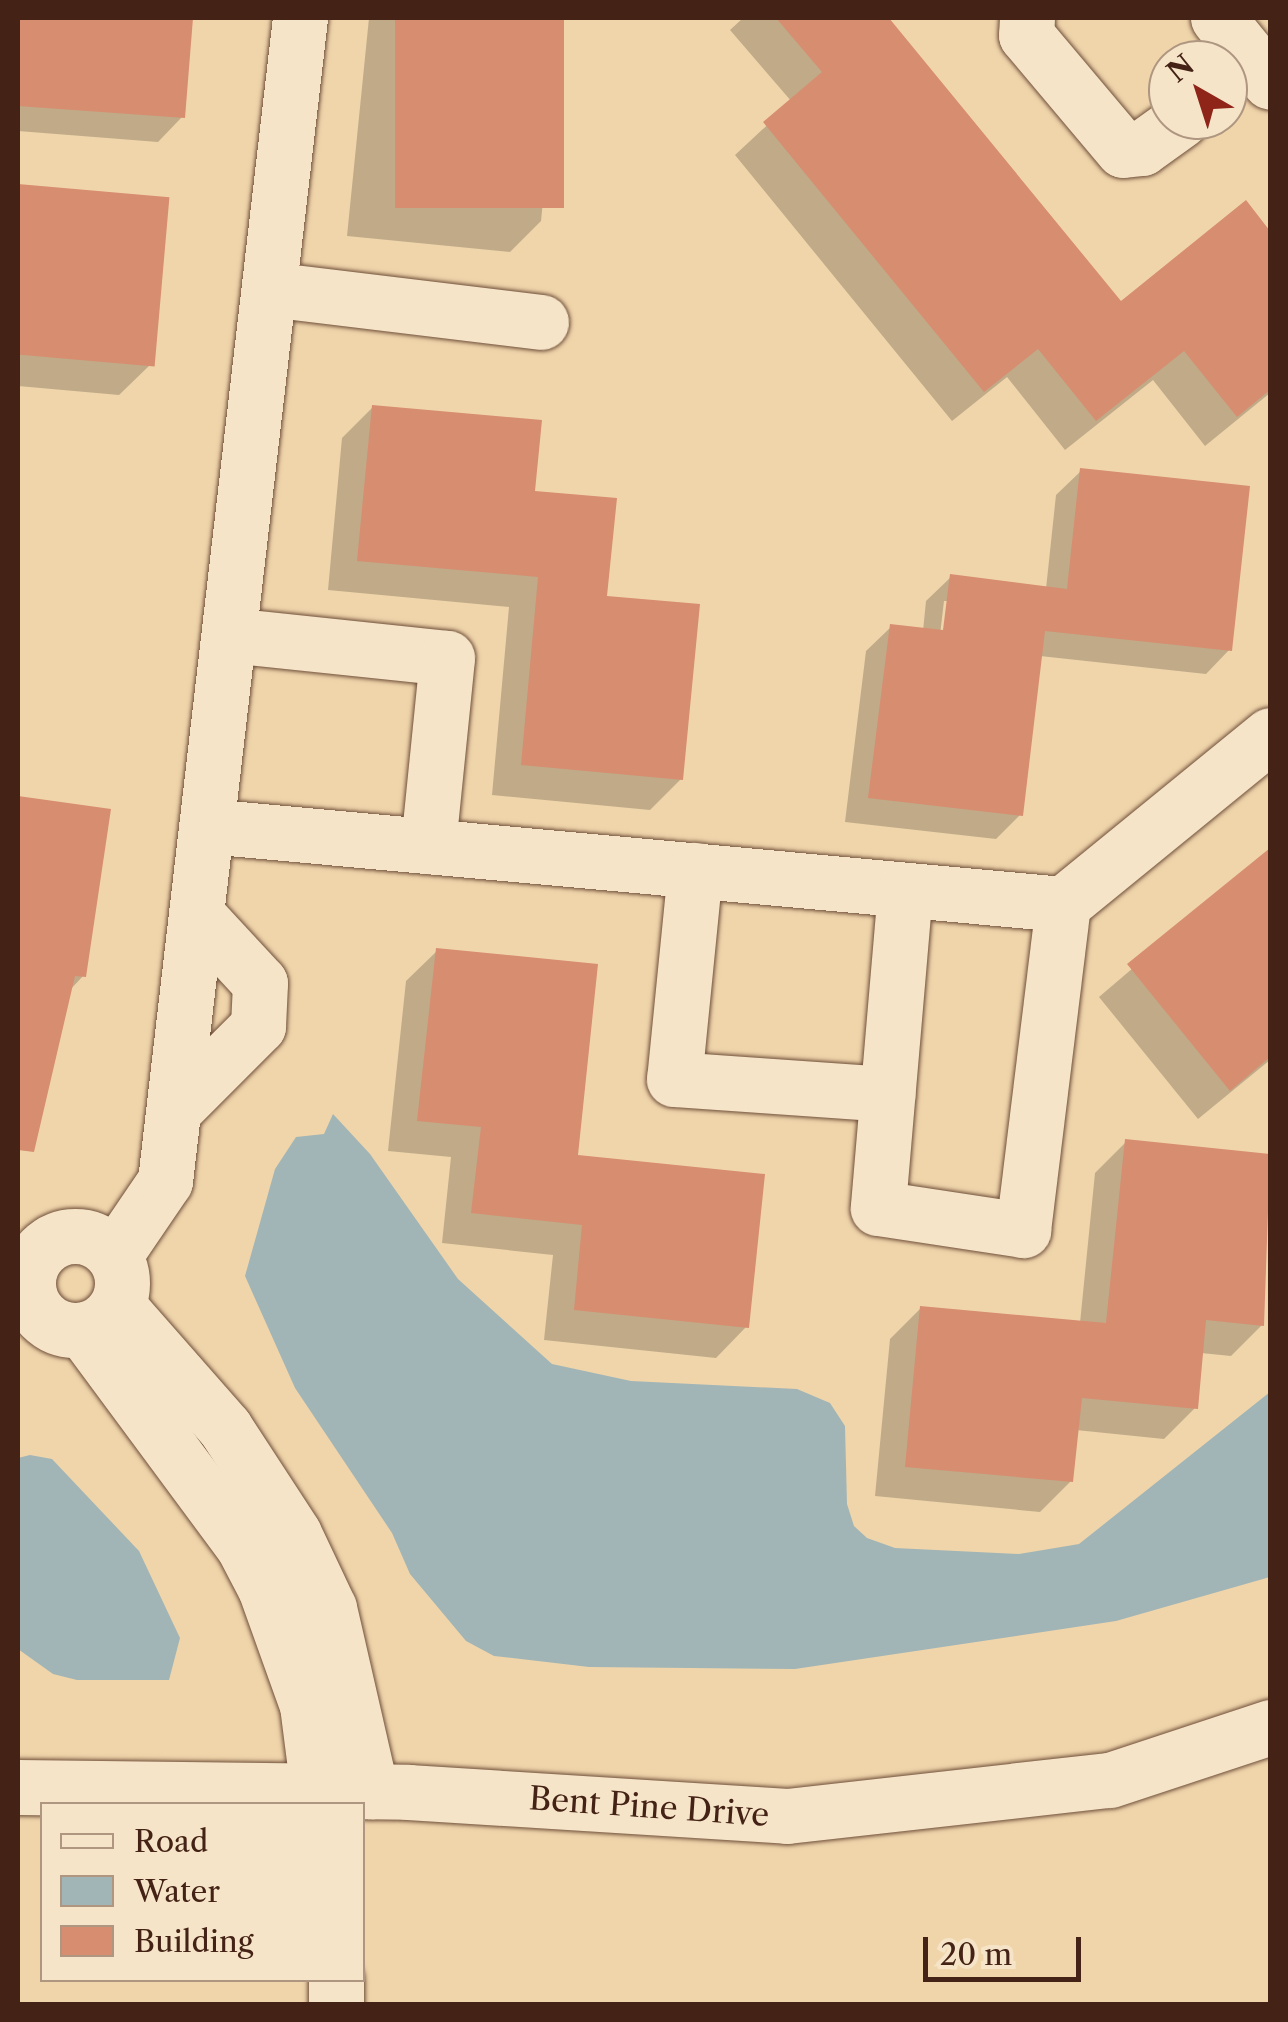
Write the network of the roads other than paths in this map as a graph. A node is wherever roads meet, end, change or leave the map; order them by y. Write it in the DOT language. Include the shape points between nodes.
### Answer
graph roads {
  1 [pos="300,18"];
  2 [pos="1027,18"];
  3 [pos="1218,18"];
  4 [pos="1250,74"];
  5 [pos="1153,140"];
  6 [pos="269,289"];
  7 [pos="541,322"];
  8 [pos="229,635"];
  9 [pos="1270,735"];
  10 [pos="207,826"];
  11 [pos="428,846"];
  12 [pos="695,870"];
  13 [pos="904,890"];
  14 [pos="1063,904"];
  15 [pos="197,915"];
  16 [pos="887,1094"];
  17 [pos="174,1110"];
  18 [pos="74,1306"];
  19 [pos="1270,1727"];
  20 [pos="18,1788"];
  21 [pos="343,1794"];
  1 -- 6 [label="street"];
  2 -- 5 [label="street" via="1026,35 1123,150"];
  3 -- 4 [label="street"];
  6 -- 7 [label="street"];
  6 -- 8 [label="street"];
  8 -- 10 [label="street"];
  8 -- 11 [label="street" via="447,658"];
  9 -- 14 [label="street"];
  10 -- 11 [label="street"];
  10 -- 15 [label="street"];
  11 -- 12 [label="street"];
  12 -- 13 [label="street"];
  12 -- 16 [label="street" via="674,1080"];
  13 -- 14 [label="street"];
  13 -- 16 [label="street"];
  14 -- 16 [label="street" via="1023,1230 878,1208"];
  15 -- 17 [label="street"];
  15 -- 17 [label="street" via="260,983 258,1026"];
  17 -- 18 [label="street" via="165,1181"];
  18 -- 21 [label="street" via="243,1546 288,1578 307,1705"];
  19 -- 21 [label="street, Bent Pine Drive" via="1110,1780 786,1816"];
  20 -- 21 [label="street, Bent Pine Drive"];
}
